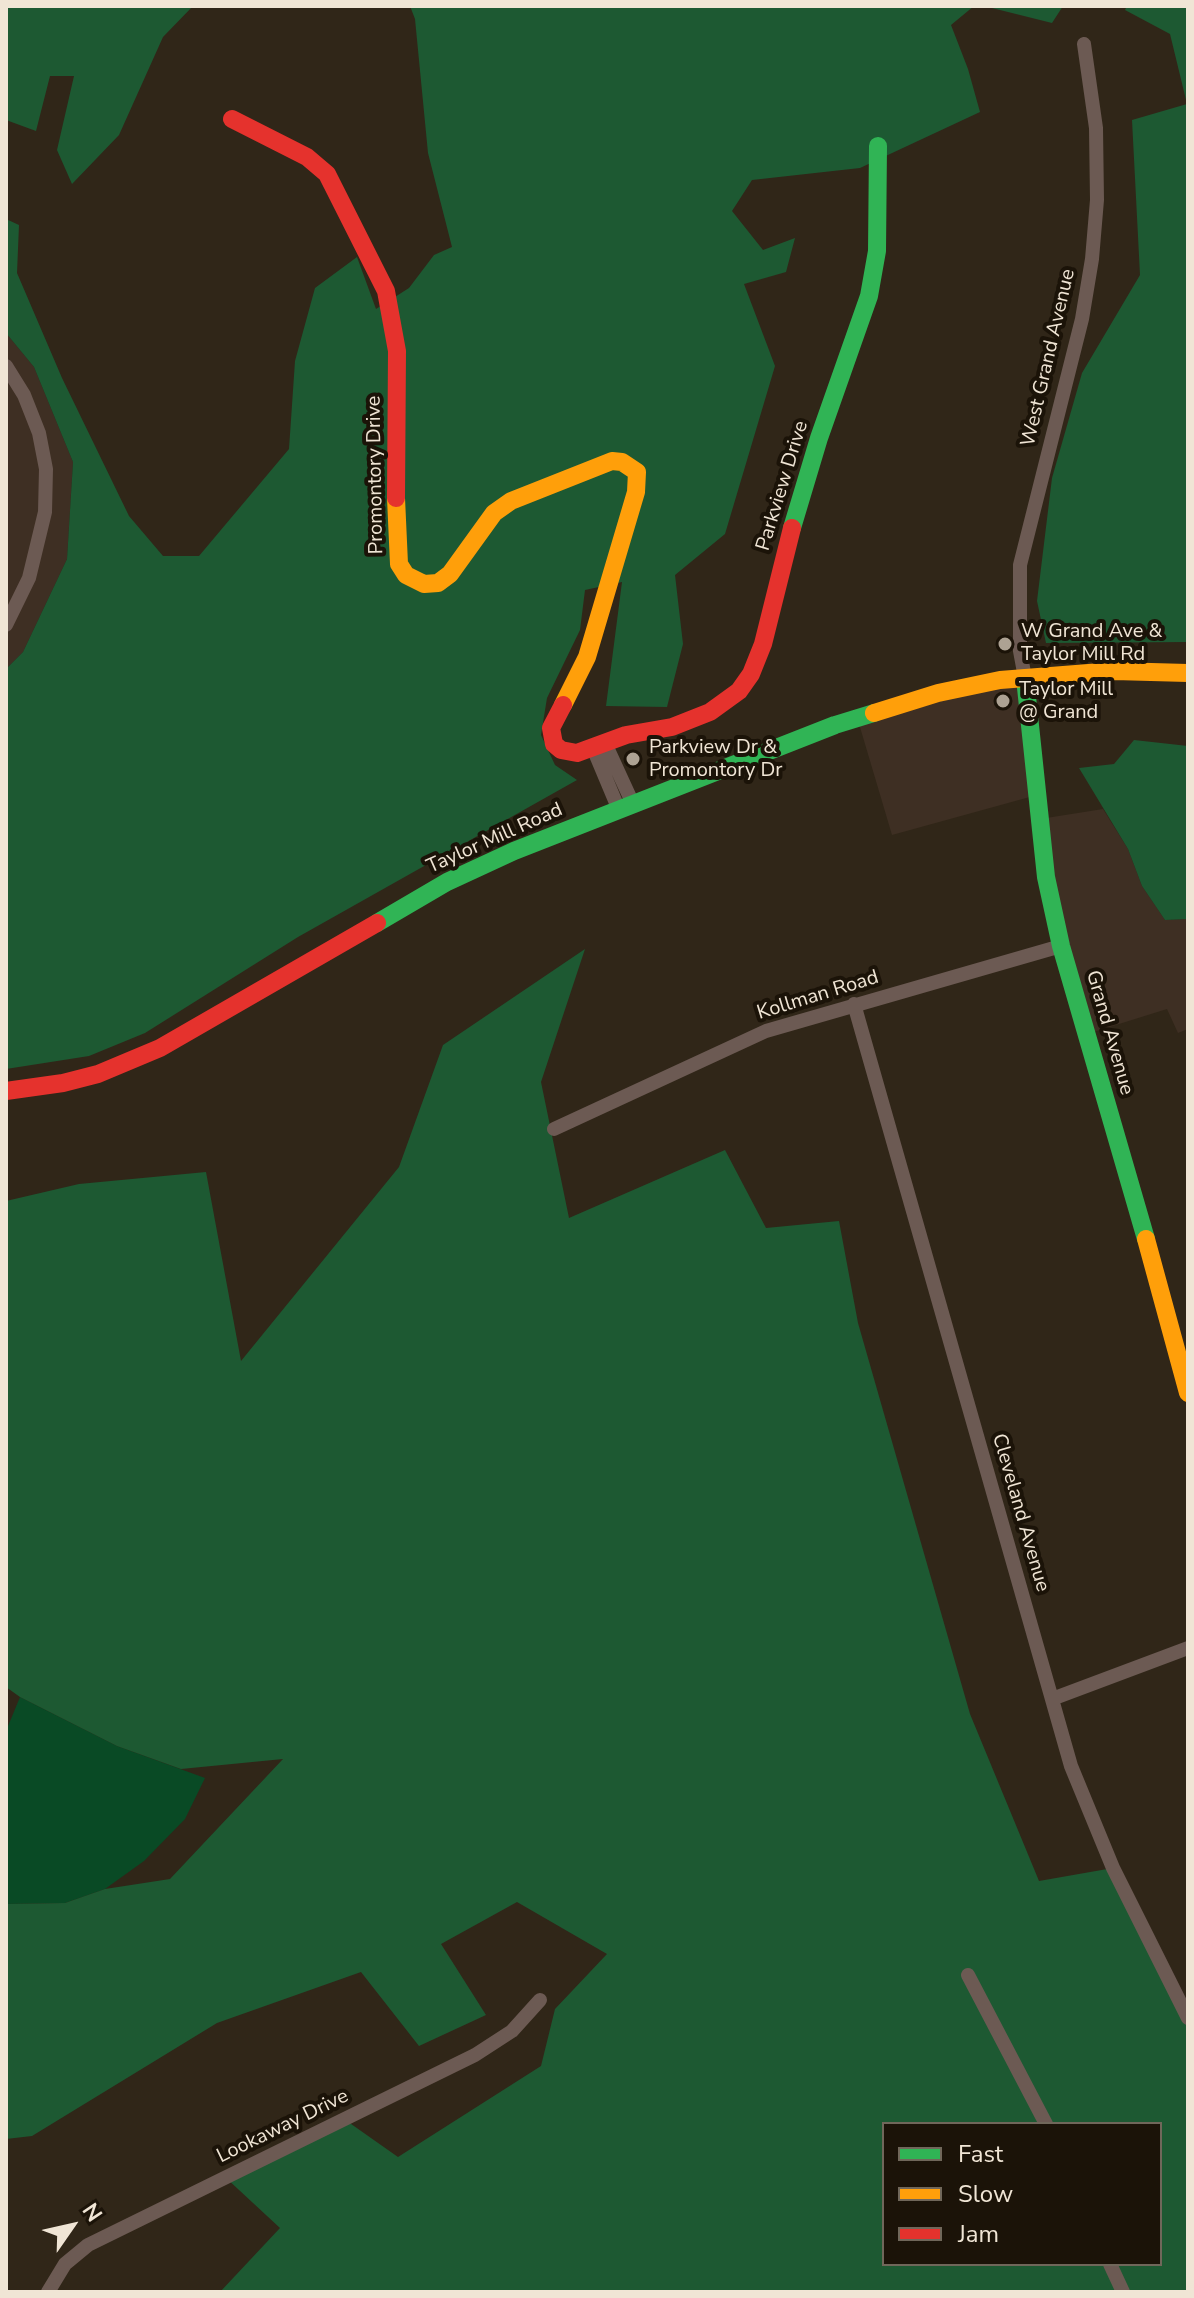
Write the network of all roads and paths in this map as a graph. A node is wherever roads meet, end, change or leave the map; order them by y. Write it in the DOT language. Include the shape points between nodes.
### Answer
graph roads {
  1 [pos="1084,44"];
  2 [pos="232,119"];
  3 [pos="878,146"];
  4 [pos="6,366"];
  5 [pos="6,625"];
  6 [pos="1188,673"];
  7 [pos="1025,678"];
  8 [pos="599,745"];
  9 [pos="626,807"];
  10 [pos="1061,946"];
  11 [pos="854,1004"];
  12 [pos="6,1091"];
  13 [pos="554,1129"];
  14 [pos="1188,1393"];
  15 [pos="1188,1648"];
  16 [pos="1052,1699"];
  17 [pos="968,1975"];
  18 [pos="540,2000"];
  19 [pos="1188,2018"];
  20 [pos="1045,2122"];
  21 [pos="1111,2266"];
  22 [pos="48,2292"];
  23 [pos="1123,2292"];
  1 -- 7 [label="street, West Grand Avenue" via="1096,128 1092,259 1082,319 1020,565"];
  2 -- 8 [label="street, Promontory Drive" via="307,157 327,174 386,291 397,351 396,531 399,564 406,575 424,584 438,583 494,513 511,501 612,461 637,472 636,492 587,657 551,728 561,750 577,753"];
  3 -- 8 [label="street, Parkview Drive" via="877,251 869,296 819,438 751,674 739,691 710,712"];
  4 -- 5 [label="street" via="39,433 46,469 45,512 29,578"];
  6 -- 7 [label="street, Taylor Mill Road" via="1114,671"];
  7 -- 9 [label="street, Taylor Mill Road" via="889,707"];
  7 -- 10 [label="street, Grand Avenue" via="1046,877"];
  8 -- 9 [label="street"];
  9 -- 12 [label="street, Taylor Mill Road" via="447,882 160,1048 98,1074"];
  10 -- 11 [label="street, Kollman Road"];
  10 -- 14 [label="street, Grand Avenue"];
  11 -- 13 [label="street, Kollman Road" via="766,1031"];
  11 -- 16 [label="street, Cleveland Avenue"];
  15 -- 16 [label="street"];
  16 -- 19 [label="street, Cleveland Avenue" via="1098,1835"];
  17 -- 20 [label="street"];
  18 -- 22 [label="street, Lookaway Drive" via="512,2031 475,2055 88,2245 65,2264"];
  21 -- 23 [label="street"];
}
